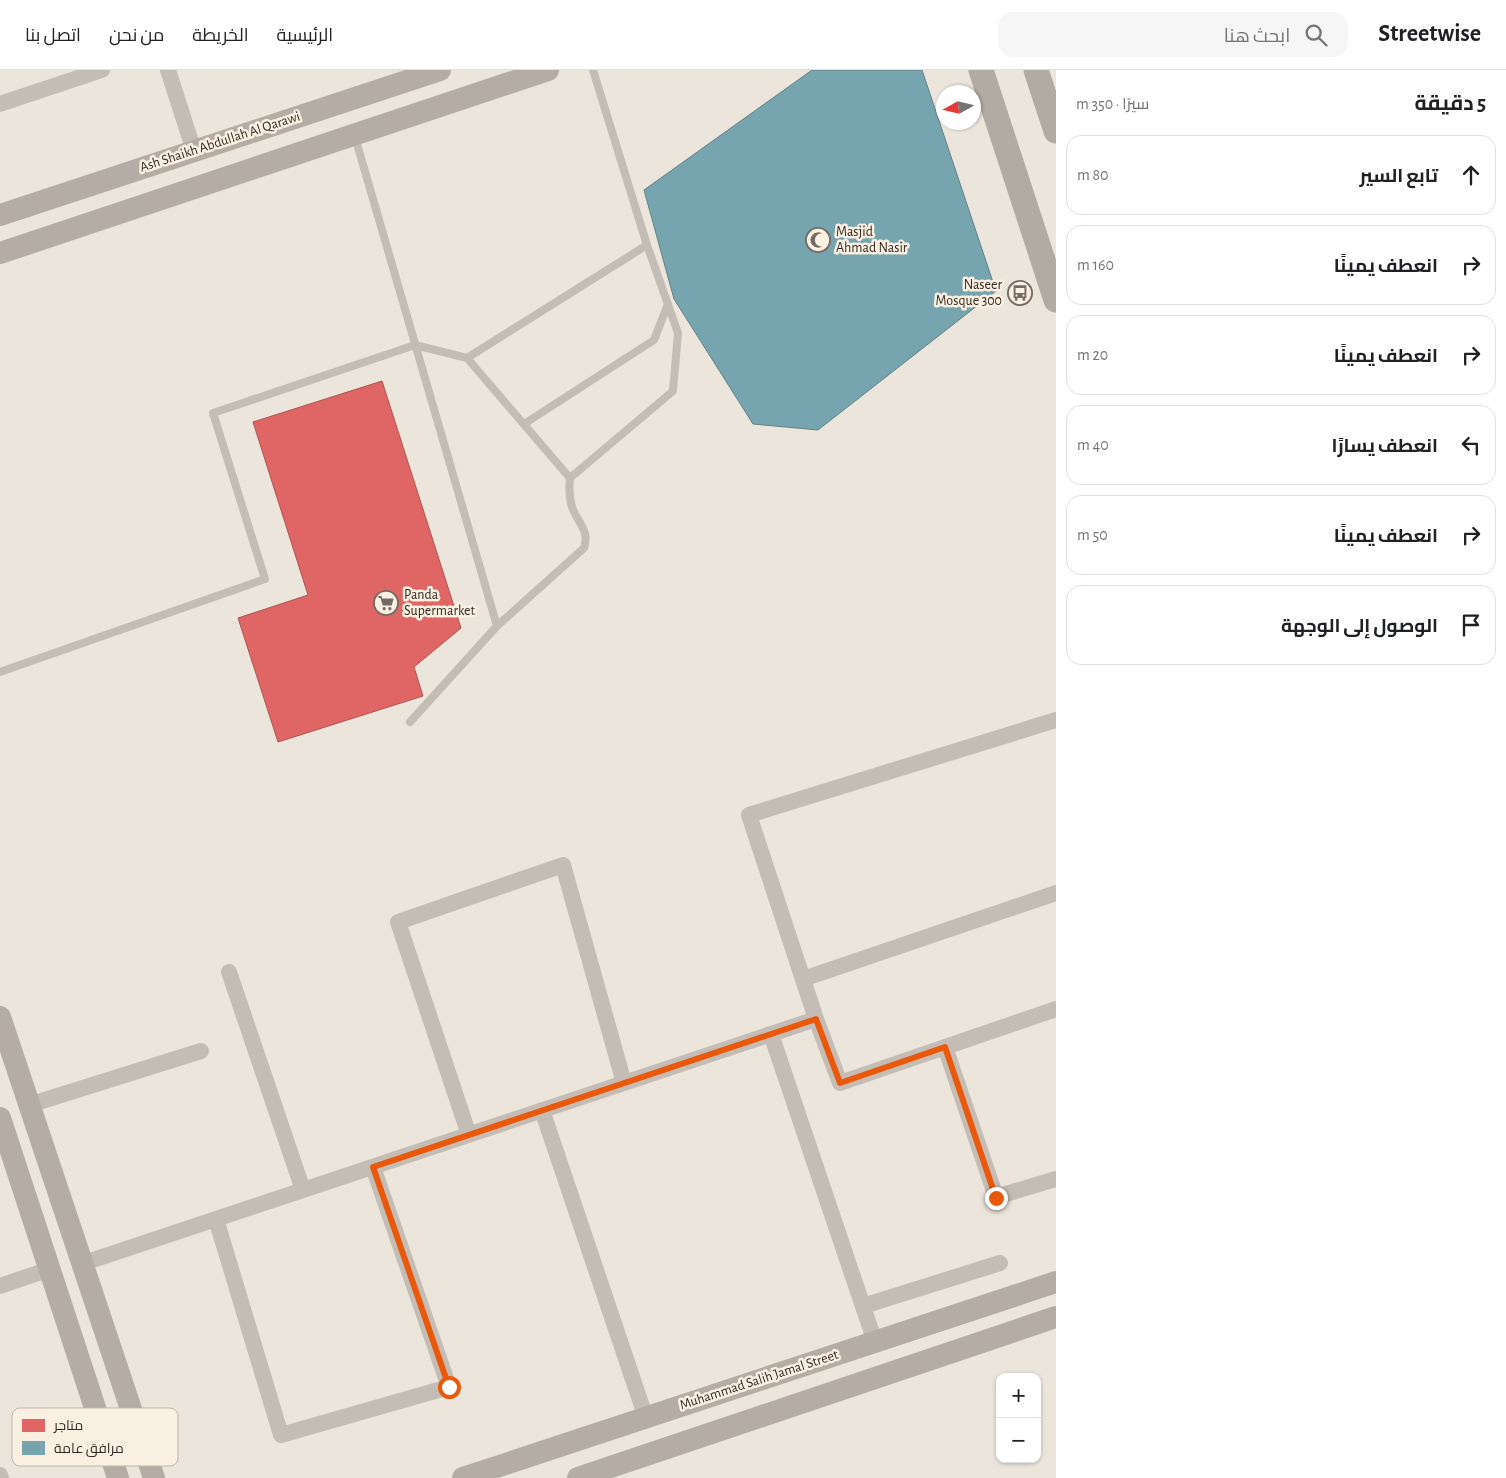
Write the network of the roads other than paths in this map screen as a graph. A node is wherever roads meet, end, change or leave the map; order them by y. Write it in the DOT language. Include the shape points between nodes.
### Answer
graph roads {
  1 [pos="102,70"];
  2 [pos="168,70"];
  3 [pos="440,70"];
  4 [pos="548,70"];
  5 [pos="593,70"];
  6 [pos="982,70"];
  7 [pos="1036,70"];
  8 [pos="0,104"];
  9 [pos="1056,131"];
  10 [pos="355,135"];
  11 [pos="194,151"];
  12 [pos="0,215"];
  13 [pos="647,245"];
  14 [pos="0,253"];
  15 [pos="1056,300"];
  16 [pos="668,304"];
  17 [pos="416,345"];
  18 [pos="467,358"];
  19 [pos="524,424"];
  20 [pos="570,478"];
  21 [pos="497,626"];
  22 [pos="0,672"];
  23 [pos="1056,720"];
  24 [pos="410,722"];
  25 [pos="1056,893"];
  26 [pos="229,972"];
  27 [pos="803,979"];
  28 [pos="1056,1009"];
  29 [pos="0,1017"];
  30 [pos="816,1019"];
  31 [pos="771,1034"];
  32 [pos="945,1047"];
  33 [pos="201,1051"];
  34 [pos="624,1083"];
  35 [pos="29,1105"];
  36 [pos="542,1110"];
  37 [pos="0,1118"];
  38 [pos="468,1135"];
  39 [pos="373,1167"];
  40 [pos="1056,1179"];
  41 [pos="303,1190"];
  42 [pos="216,1219"];
  43 [pos="1000,1262"];
  44 [pos="81,1264"];
  45 [pos="50,1268"];
  46 [pos="1056,1282"];
  47 [pos="0,1286"];
  48 [pos="863,1306"];
  49 [pos="1056,1318"];
  50 [pos="875,1342"];
  51 [pos="95,1408"];
  52 [pos="130,1408"];
  53 [pos="646,1418"];
  54 [pos="114,1466"];
  55 [pos="150,1466"];
  56 [pos="118,1478"];
  57 [pos="154,1478"];
  58 [pos="463,1478"];
  59 [pos="578,1478"];
  1 -- 8 [label="street"];
  2 -- 11 [label="street"];
  3 -- 11 [label="street, Ash Shaikh Abdullah Al Qarawi"];
  4 -- 10 [label="street"];
  5 -- 13 [label="lane"];
  6 -- 15 [label="main road"];
  7 -- 9 [label="main road"];
  10 -- 14 [label="street"];
  10 -- 17 [label="lane"];
  11 -- 12 [label="street, Ash Shaikh Abdullah Al Qarawi"];
  13 -- 16 [label="lane"];
  13 -- 18 [label="lane"];
  16 -- 19 [label="lane" via="654,340"];
  16 -- 20 [label="lane" via="678,333 672,391"];
  17 -- 18 [label="lane"];
  17 -- 21 [label="lane"];
  17 -- 22 [label="lane" via="213,413 265,580"];
  18 -- 19 [label="lane"];
  19 -- 20 [label="lane"];
  20 -- 21 [label="lane" via="572,509 585,530 587,540 584,548"];
  21 -- 24 [label="lane"];
  23 -- 27 [label="street" via="749,816"];
  25 -- 27 [label="street"];
  26 -- 41 [label="street"];
  27 -- 30 [label="street"];
  28 -- 32 [label="street"];
  29 -- 35 [label="street"];
  30 -- 31 [label="street"];
  30 -- 32 [label="street" via="840,1083"];
  31 -- 34 [label="street"];
  31 -- 48 [label="street"];
  32 -- 40 [label="street" via="996,1198"];
  33 -- 35 [label="street"];
  34 -- 36 [label="street"];
  34 -- 38 [label="street" via="563,865 398,922"];
  35 -- 44 [label="street"];
  36 -- 38 [label="street"];
  36 -- 53 [label="street"];
  37 -- 45 [label="street"];
  38 -- 39 [label="street"];
  39 -- 41 [label="street"];
  39 -- 42 [label="street" via="449,1387 281,1435"];
  41 -- 42 [label="street"];
  42 -- 44 [label="street"];
  43 -- 48 [label="street"];
  44 -- 52 [label="street"];
  45 -- 47 [label="street"];
  45 -- 51 [label="street"];
  46 -- 50 [label="street, Muhammad Salih Jamal Street"];
  48 -- 50 [label="street"];
  49 -- 59 [label="street"];
  50 -- 53 [label="street, Muhammad Salih Jamal Street"];
  53 -- 58 [label="street, Muhammad Salih Jamal Street"];
  54 -- 56 [label="street"];
  55 -- 57 [label="street"];
}
